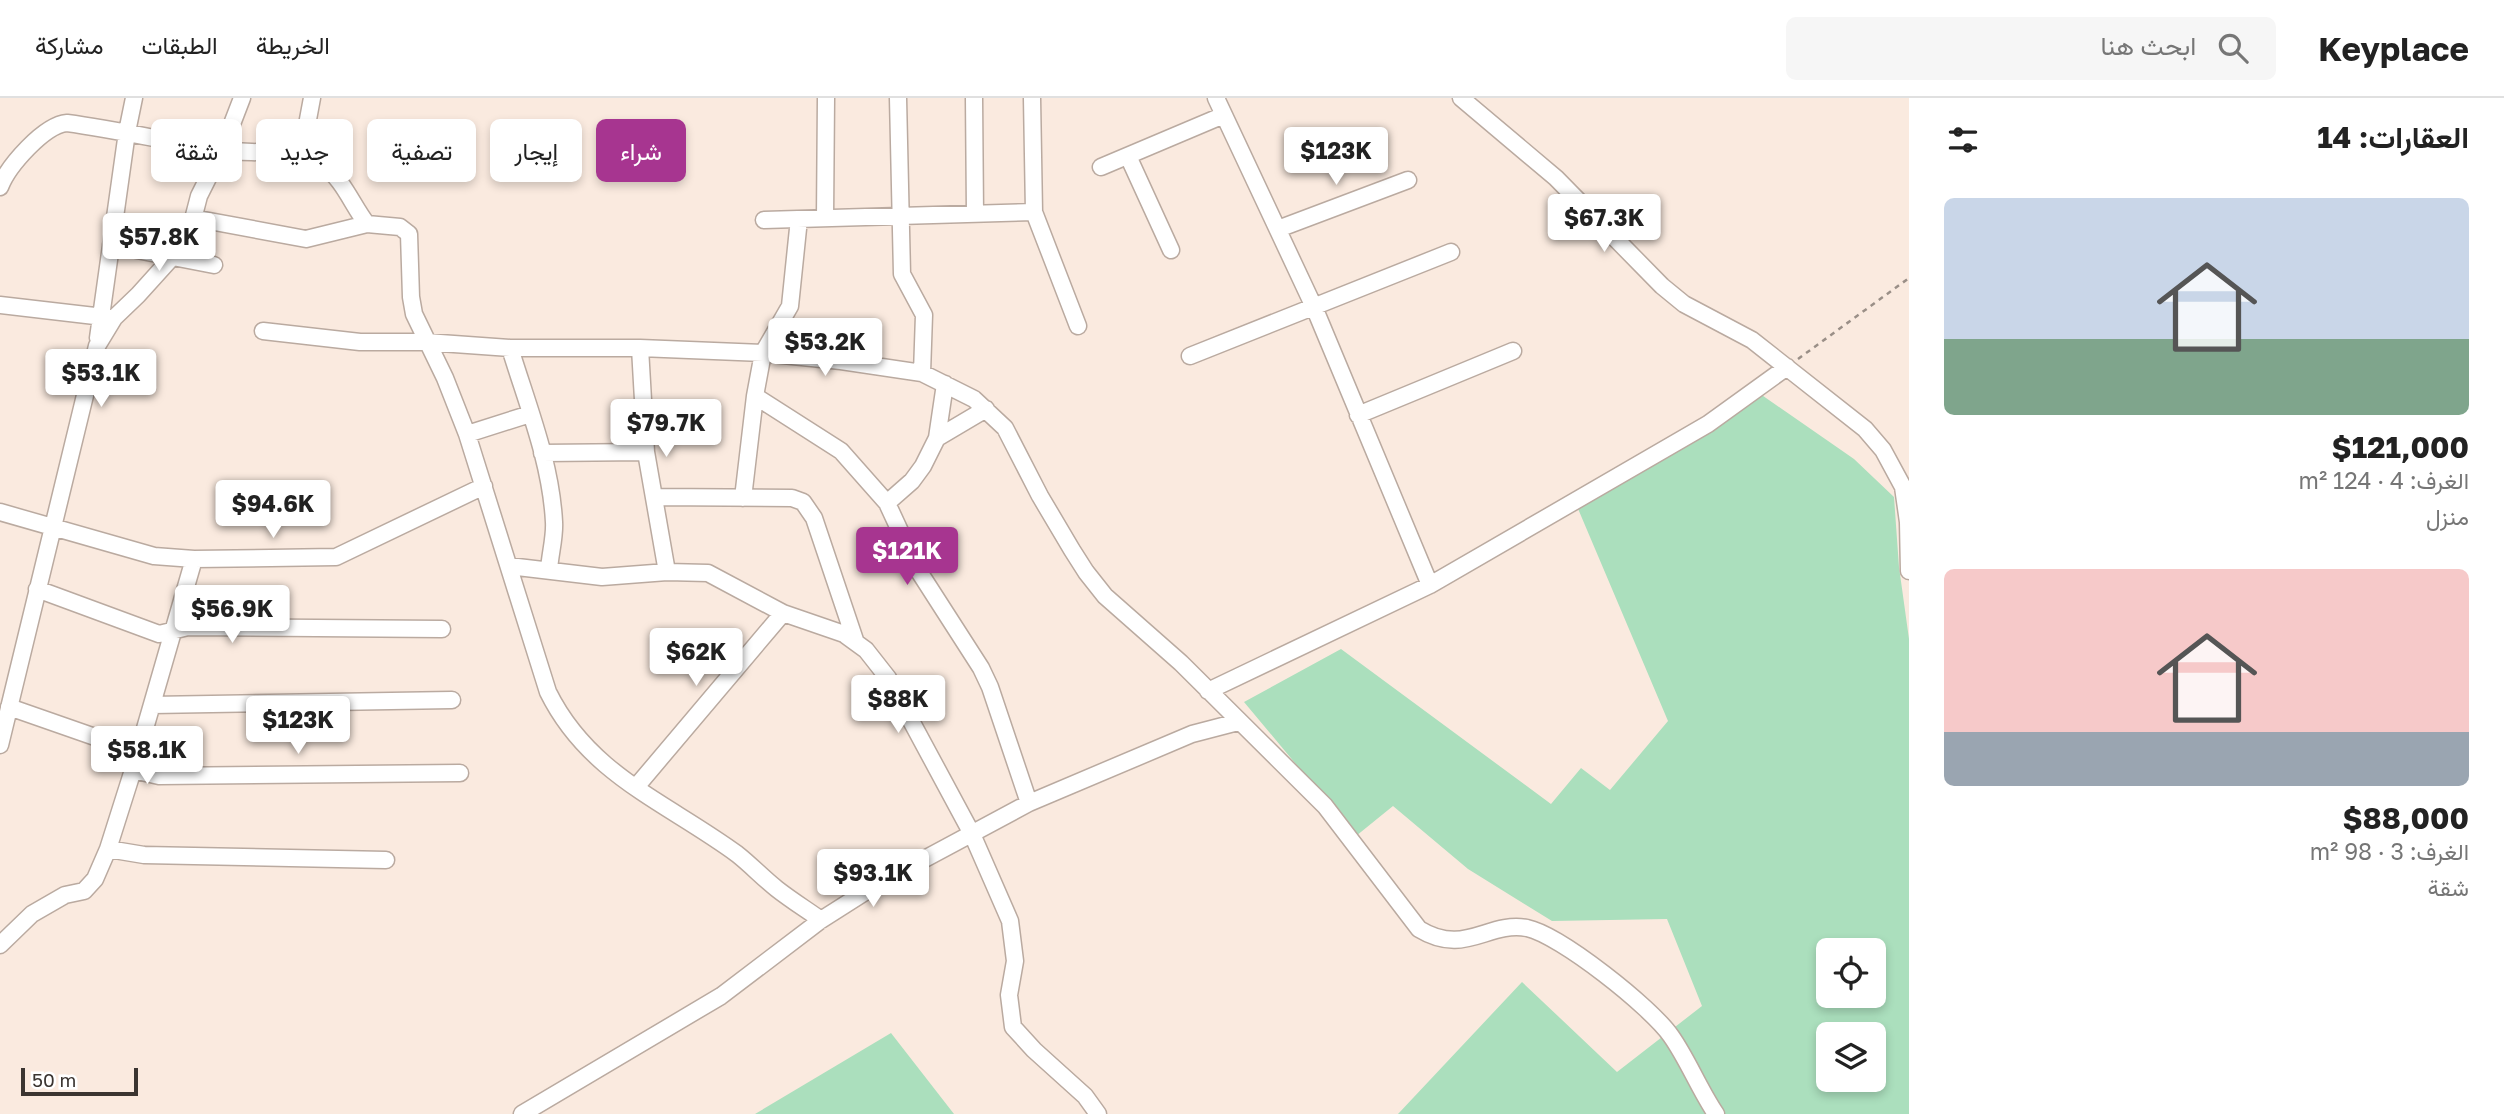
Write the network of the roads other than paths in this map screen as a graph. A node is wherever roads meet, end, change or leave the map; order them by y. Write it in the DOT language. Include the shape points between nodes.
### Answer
graph roads {
  1 [pos="134,98"];
  2 [pos="242,98"];
  3 [pos="312,98"];
  4 [pos="826,98"];
  5 [pos="898,98"];
  6 [pos="974,98"];
  7 [pos="1032,98"];
  8 [pos="1216,98"];
  9 [pos="1461,98"];
  10 [pos="1224,115"];
  11 [pos="234,119"];
  12 [pos="308,119"];
  13 [pos="127,132"];
  14 [pos="151,137"];
  15 [pos="1128,156"];
  16 [pos="1101,167"];
  17 [pos="1408,180"];
  18 [pos="205,182"];
  19 [pos="340,182"];
  20 [pos="0,187"];
  21 [pos="1034,212"];
  22 [pos="975,214"];
  23 [pos="900,215"];
  24 [pos="193,218"];
  25 [pos="825,218"];
  26 [pos="799,219"];
  27 [pos="764,220"];
  28 [pos="367,224"];
  29 [pos="1278,229"];
  30 [pos="111,244"];
  31 [pos="1171,250"];
  32 [pos="1451,253"];
  33 [pos="173,257"];
  34 [pos="214,265"];
  35 [pos="0,305"];
  36 [pos="1314,307"];
  37 [pos="108,317"];
  38 [pos="1078,326"];
  39 [pos="264,331"];
  40 [pos="426,342"];
  41 [pos="510,348"];
  42 [pos="640,348"];
  43 [pos="1513,351"];
  44 [pos="764,353"];
  45 [pos="1190,356"];
  46 [pos="1787,367"];
  47 [pos="922,373"];
  48 [pos="945,384"];
  49 [pos="755,396"];
  50 [pos="986,409"];
  51 [pos="530,414"];
  52 [pos="1358,415"];
  53 [pos="467,434"];
  54 [pos="937,438"];
  55 [pos="646,452"];
  56 [pos="542,453"];
  57 [pos="484,486"];
  58 [pos="654,497"];
  59 [pos="743,498"];
  60 [pos="887,503"];
  61 [pos="0,512"];
  62 [pos="54,527"];
  63 [pos="194,559"];
  64 [pos="509,566"];
  65 [pos="549,570"];
  66 [pos="1909,571"];
  67 [pos="667,572"];
  68 [pos="1430,585"];
  69 [pos="37,589"];
  70 [pos="783,613"];
  71 [pos="442,629"];
  72 [pos="174,631"];
  73 [pos="855,640"];
  74 [pos="1208,691"];
  75 [pos="452,699"];
  76 [pos="152,705"];
  77 [pos="9,707"];
  78 [pos="1238,722"];
  79 [pos="0,745"];
  80 [pos="138,752"];
  81 [pos="133,770"];
  82 [pos="460,772"];
  83 [pos="636,787"];
  84 [pos="1029,803"];
  85 [pos="972,834"];
  86 [pos="108,849"];
  87 [pos="386,860"];
  88 [pos="821,920"];
  89 [pos="0,945"];
  90 [pos="522,1114"];
  91 [pos="1098,1114"];
  92 [pos="1716,1114"];
  1 -- 13 [label="street"];
  2 -- 11 [label="street"];
  3 -- 12 [label="street"];
  4 -- 25 [label="street"];
  5 -- 23 [label="street"];
  6 -- 22 [label="street"];
  7 -- 21 [label="street"];
  8 -- 10 [label="street"];
  9 -- 46 [label="street" via="1556,178 1662,286 1684,304 1752,340"];
  10 -- 15 [label="street"];
  10 -- 29 [label="street"];
  13 -- 14 [label="street"];
  13 -- 20 [label="street" via="57,124 9,170"];
  13 -- 30 [label="street"];
  15 -- 16 [label="street"];
  15 -- 31 [label="street"];
  17 -- 29 [label="street"];
  18 -- 24 [label="street"];
  19 -- 28 [label="street"];
  21 -- 22 [label="street"];
  21 -- 38 [label="street"];
  22 -- 23 [label="street"];
  23 -- 25 [label="street"];
  23 -- 47 [label="street" via="902,274 924,315"];
  24 -- 28 [label="street" via="306,239"];
  24 -- 33 [label="street"];
  25 -- 26 [label="street"];
  26 -- 27 [label="street"];
  26 -- 44 [label="street" via="790,306"];
  28 -- 40 [label="street" via="400,226 409,234 411,297"];
  29 -- 36 [label="street"];
  30 -- 33 [label="street"];
  30 -- 37 [label="street"];
  32 -- 36 [label="street"];
  33 -- 34 [label="street"];
  33 -- 37 [label="street"];
  35 -- 37 [label="street"];
  36 -- 45 [label="street"];
  36 -- 52 [label="street"];
  37 -- 62 [label="street"];
  39 -- 40 [label="street" via="360,342"];
  40 -- 41 [label="street"];
  40 -- 53 [label="street"];
  41 -- 42 [label="street"];
  41 -- 51 [label="street"];
  42 -- 44 [label="street"];
  42 -- 55 [label="street"];
  43 -- 52 [label="street"];
  44 -- 47 [label="street"];
  44 -- 49 [label="street"];
  46 -- 66 [label="street" via="1865,429 1883,450 1903,487"];
  46 -- 68 [label="street" via="1707,424"];
  47 -- 48 [label="street"];
  48 -- 50 [label="street"];
  48 -- 54 [label="street"];
  49 -- 59 [label="street"];
  49 -- 60 [label="street" via="841,451"];
  50 -- 54 [label="street"];
  50 -- 74 [label="street" via="1005,428 1086,572"];
  51 -- 53 [label="street"];
  51 -- 56 [label="street"];
  52 -- 68 [label="street"];
  53 -- 57 [label="street"];
  54 -- 60 [label="street" via="918,474"];
  55 -- 56 [label="street"];
  55 -- 58 [label="street"];
  56 -- 65 [label="street" via="554,521"];
  57 -- 63 [label="street" via="336,557"];
  57 -- 64 [label="street"];
  58 -- 59 [label="street"];
  58 -- 67 [label="street"];
  59 -- 73 [label="street" via="798,499 807,507"];
  60 -- 84 [label="street" via="918,570 990,687"];
  61 -- 62 [label="street"];
  62 -- 63 [label="street" via="154,556"];
  62 -- 69 [label="street"];
  63 -- 72 [label="street"];
  64 -- 65 [label="street"];
  64 -- 83 [label="street" via="560,717 596,759"];
  65 -- 67 [label="street" via="602,577"];
  67 -- 70 [label="street" via="708,573"];
  68 -- 74 [label="street"];
  69 -- 72 [label="street" via="159,634"];
  69 -- 77 [label="street"];
  70 -- 73 [label="street"];
  70 -- 83 [label="street"];
  71 -- 72 [label="street" via="188,627"];
  72 -- 76 [label="street"];
  73 -- 85 [label="street" via="888,678"];
  74 -- 78 [label="street"];
  75 -- 76 [label="street"];
  76 -- 80 [label="street"];
  77 -- 79 [label="street"];
  77 -- 80 [label="street"];
  78 -- 84 [label="street" via="1192,734"];
  78 -- 92 [label="street" via="1325,806 1419,929 1433,937 1461,940 1526,928 1553,938 1661,1022"];
  80 -- 81 [label="street"];
  81 -- 82 [label="street" via="159,776"];
  81 -- 86 [label="street"];
  83 -- 88 [label="street" via="738,855"];
  84 -- 85 [label="street"];
  85 -- 88 [label="street"];
  85 -- 91 [label="street" via="1010,921 1015,961 1009,995 1013,1027"];
  86 -- 87 [label="street" via="145,855"];
  86 -- 89 [label="street" via="95,879 84,891 65,895 32,915"];
  88 -- 90 [label="street" via="722,996"];
}
